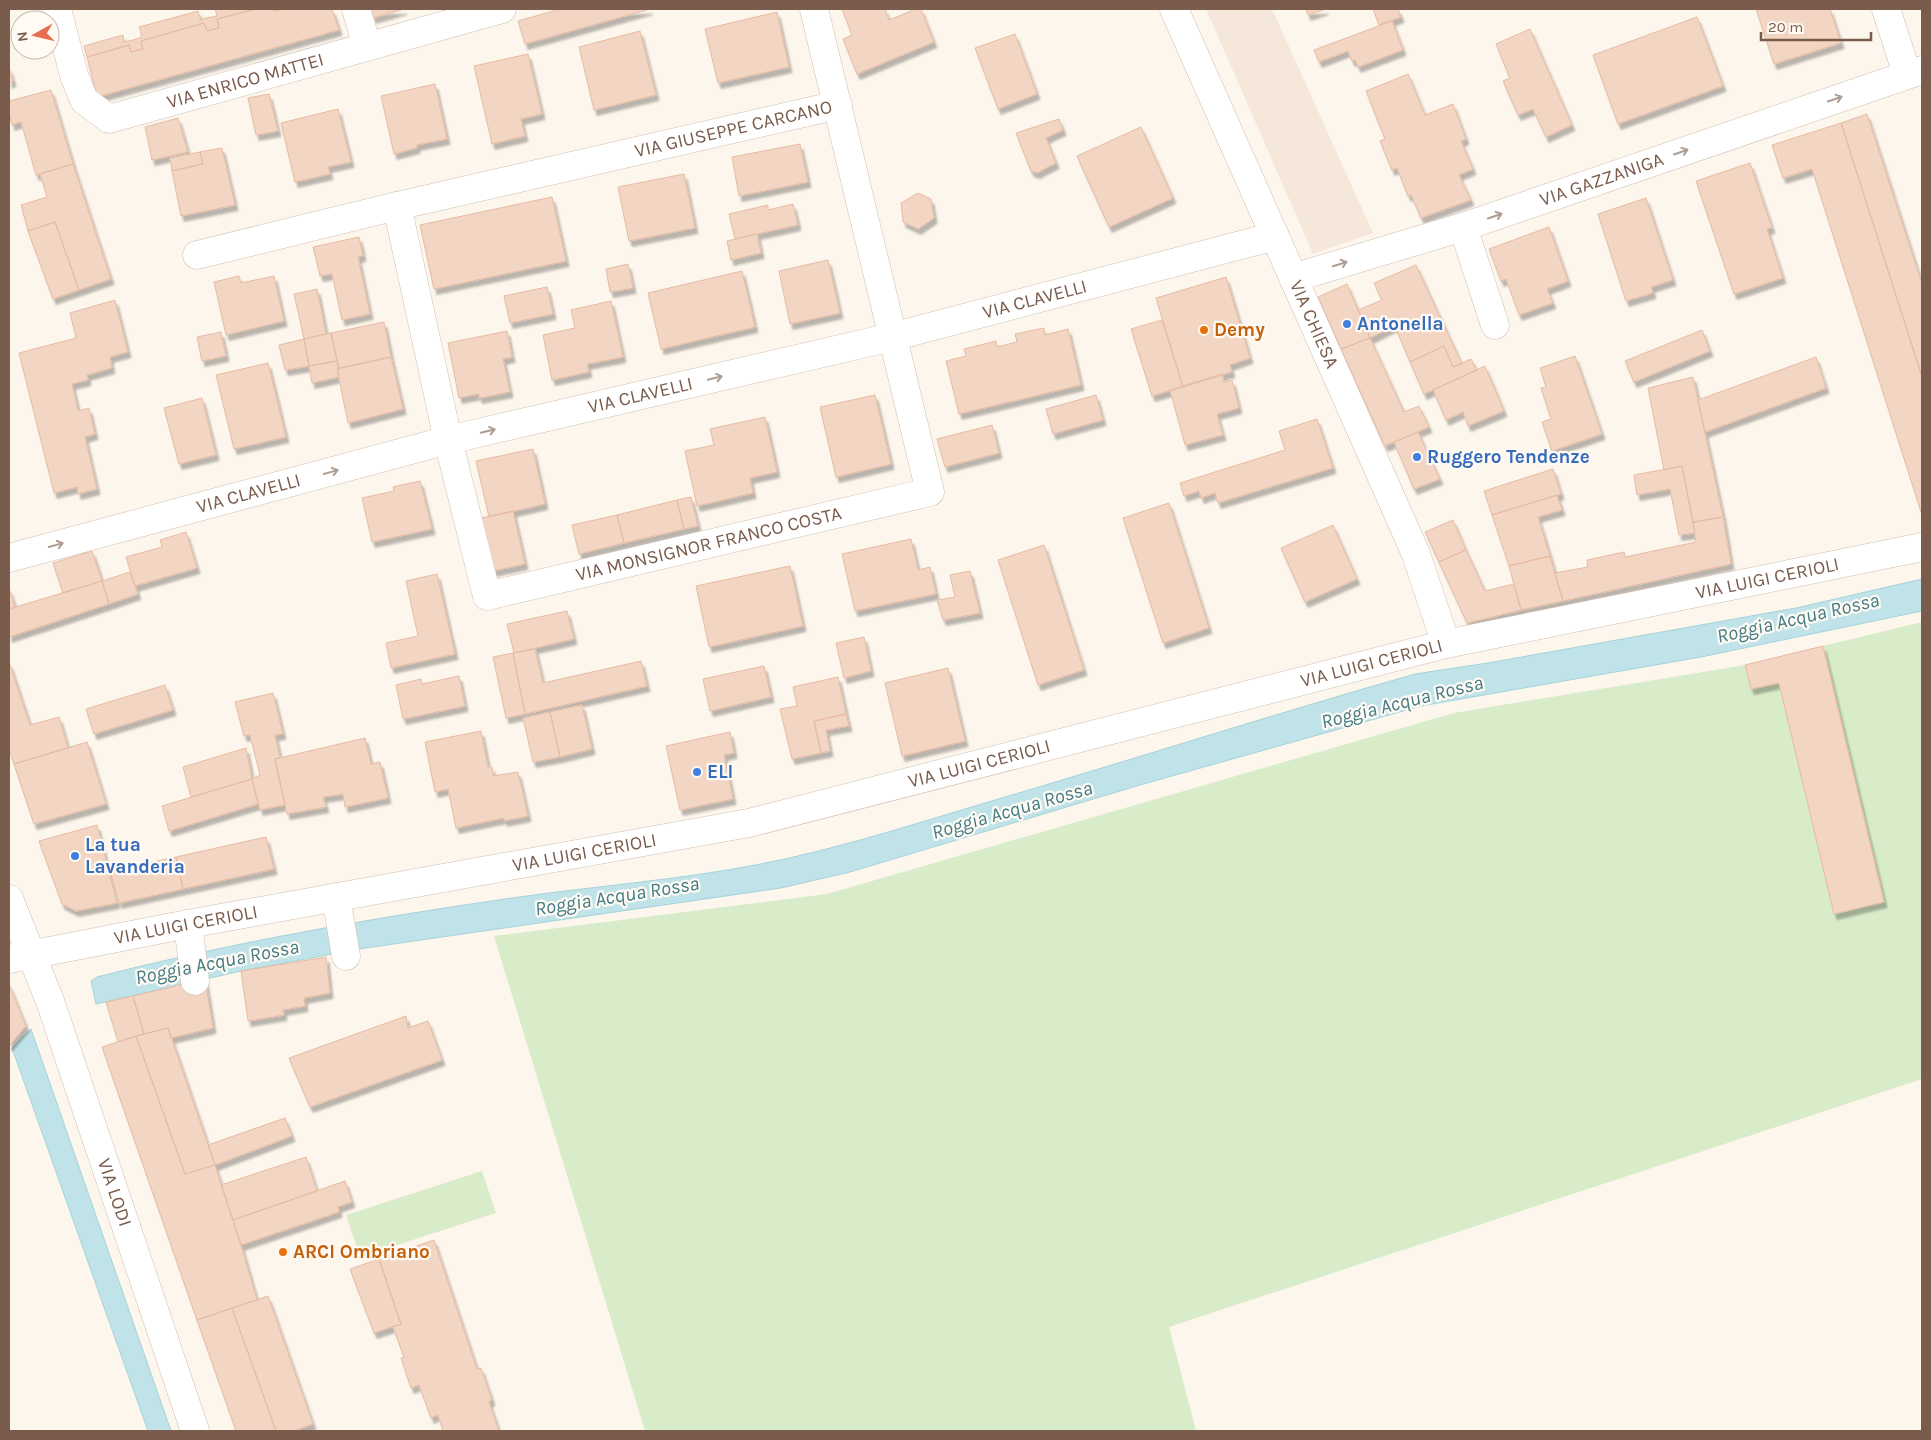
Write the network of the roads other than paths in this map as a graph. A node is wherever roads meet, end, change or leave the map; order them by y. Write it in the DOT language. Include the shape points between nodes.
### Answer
graph roads {
  1 [pos="56,9"];
  2 [pos="356,9"];
  3 [pos="502,9"];
  4 [pos="814,9"];
  5 [pos="1174,9"];
  6 [pos="1886,9"];
  7 [pos="367,46"];
  8 [pos="1915,72"];
  9 [pos="838,105"];
  10 [pos="397,206"];
  11 [pos="1463,227"];
  12 [pos="1274,236"];
  13 [pos="197,255"];
  14 [pos="1293,278"];
  15 [pos="1495,325"];
  16 [pos="892,337"];
  17 [pos="448,440"];
  18 [pos="1922,548"];
  19 [pos="9,558"];
  20 [pos="1446,644"];
  21 [pos="336,897"];
  22 [pos="9,898"];
  23 [pos="188,924"];
  24 [pos="346,956"];
  25 [pos="20,957"];
  26 [pos="195,981"];
  27 [pos="195,1431"];
  1 -- 7 [label="street, VIA ENRICO MATTEI" via="84,100 109,119"];
  2 -- 7 [label="street"];
  3 -- 7 [label="street, VIA ENRICO MATTEI"];
  4 -- 9 [label="street"];
  5 -- 12 [label="street, VIA CHIESA"];
  6 -- 8 [label="street, VIA GAZZANIGA"];
  11 -- 8 [label="street, VIA GAZZANIGA, one-way"];
  9 -- 10 [label="street, VIA GIUSEPPE CARCANO"];
  9 -- 16 [label="street, VIA GIUSEPPE CARCANO"];
  10 -- 13 [label="street, VIA GIUSEPPE CARCANO"];
  10 -- 17 [label="street"];
  14 -- 11 [label="street, VIA GAZZANIGA, one-way"];
  11 -- 15 [label="street"];
  12 -- 14 [label="street, VIA CHIESA"];
  12 -- 16 [label="street, VIA CLAVELLI"];
  14 -- 20 [label="street, VIA CHIESA" via="1416,554"];
  17 -- 16 [label="street, VIA CLAVELLI, one-way"];
  16 -- 17 [label="street, VIA MONSIGNOR FRANCO COSTA" via="930,492 487,596"];
  19 -- 17 [label="street, VIA CLAVELLI, one-way"];
  18 -- 20 [label="street, VIA LUIGI CERIOLI"];
  20 -- 21 [label="street, VIA LUIGI CERIOLI" via="749,823"];
  21 -- 23 [label="street, VIA LUIGI CERIOLI"];
  21 -- 24 [label="street"];
  22 -- 25 [label="street, VIA LODI"];
  23 -- 25 [label="street, VIA LUIGI CERIOLI"];
  23 -- 26 [label="street"];
  25 -- 27 [label="street, VIA LODI" via="50,1001"];
}
